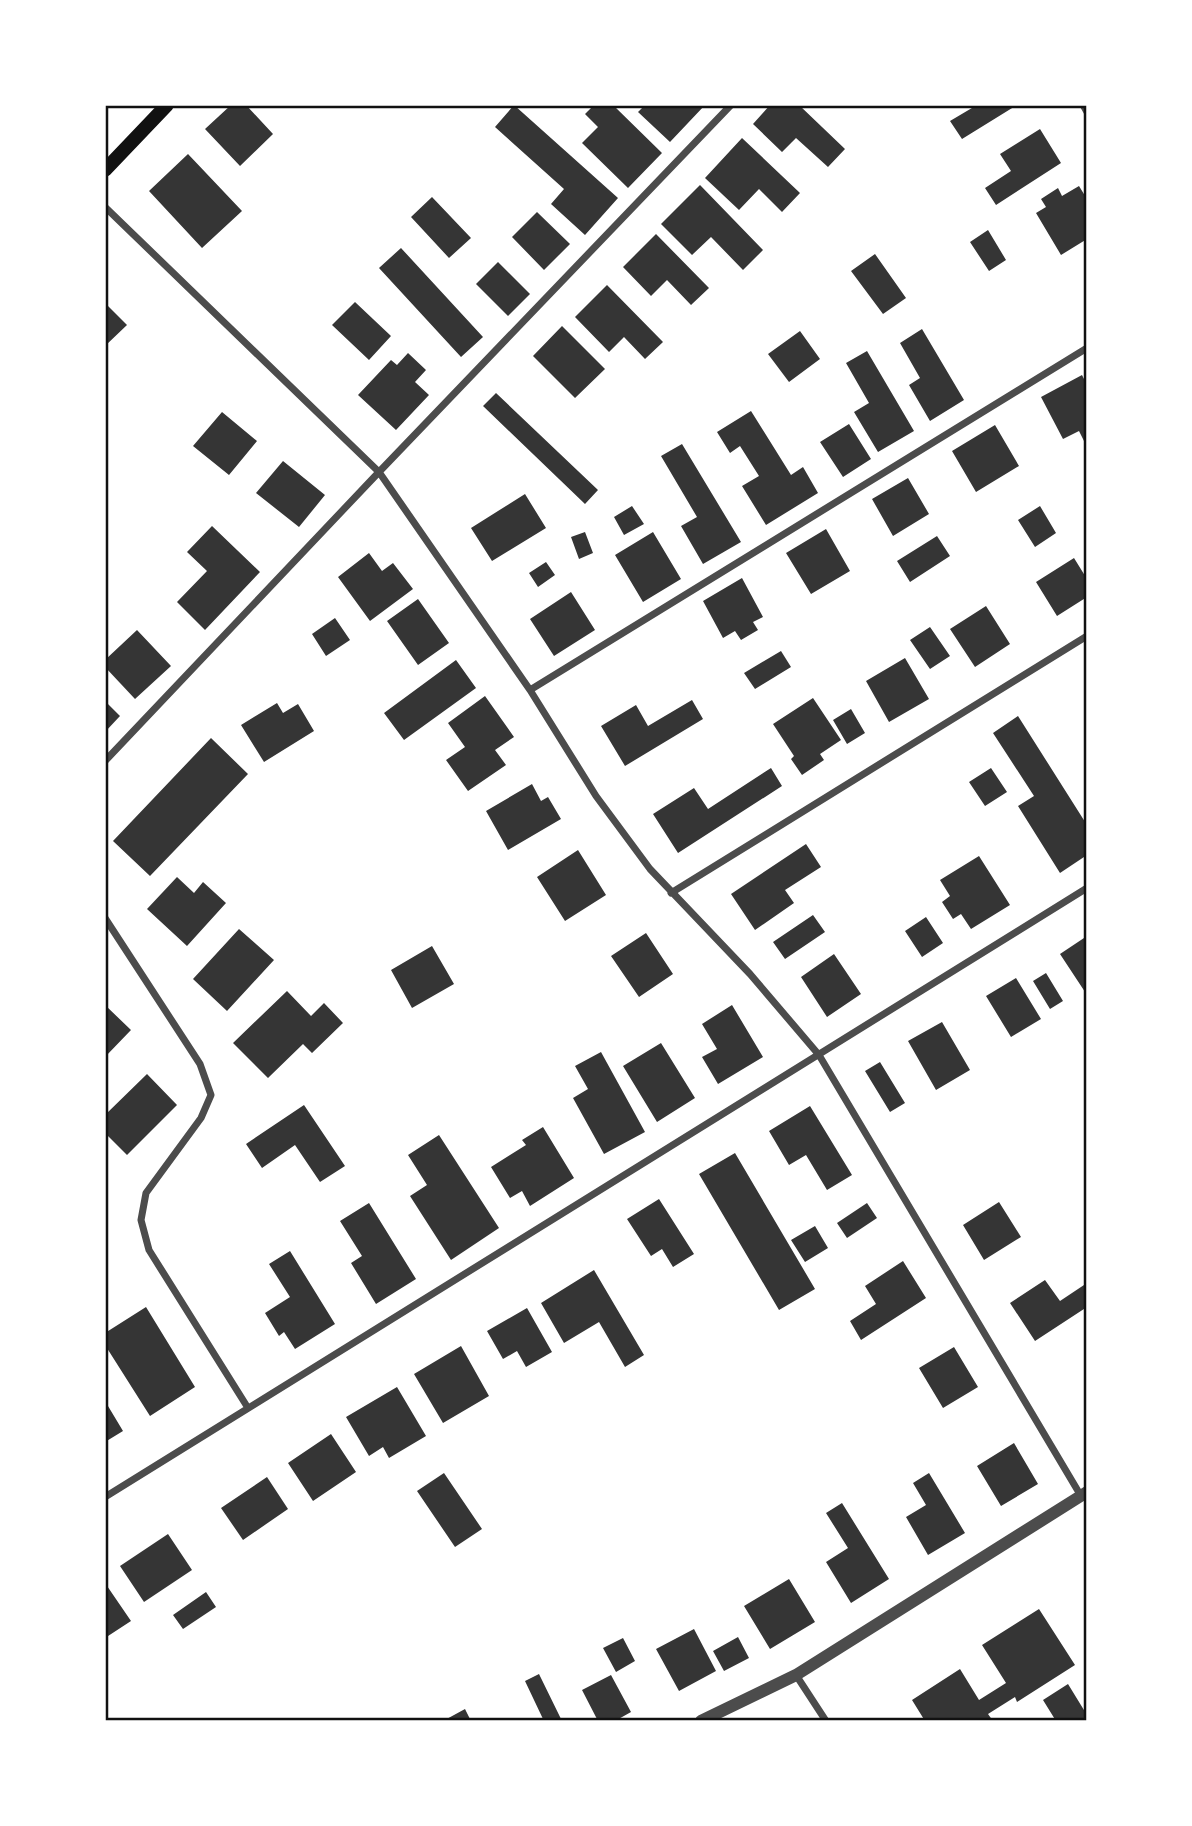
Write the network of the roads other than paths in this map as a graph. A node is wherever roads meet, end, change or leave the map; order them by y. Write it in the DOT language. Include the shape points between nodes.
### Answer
graph roads {
  1 [pos="167,105"];
  2 [pos="731,105"];
  3 [pos="1083,105"];
  4 [pos="1087,112"];
  5 [pos="105,170"];
  6 [pos="105,207"];
  7 [pos="1087,348"];
  8 [pos="379,472"];
  9 [pos="1087,636"];
  10 [pos="530,690"];
  11 [pos="105,761"];
  12 [pos="1087,888"];
  13 [pos="671,893"];
  14 [pos="105,918"];
  15 [pos="819,1055"];
  16 [pos="248,1408"];
  17 [pos="1084,1494"];
  18 [pos="105,1497"];
  19 [pos="796,1675"];
  20 [pos="701,1721"];
  21 [pos="826,1721"];
  1 -- 5 [label="main road"];
  2 -- 8 [label="street"];
  3 -- 4 [label="street"];
  6 -- 8 [label="street"];
  7 -- 10 [label="street"];
  8 -- 10 [label="street"];
  8 -- 11 [label="street"];
  9 -- 13 [label="street"];
  10 -- 13 [label="street" via="596,796"];
  12 -- 15 [label="street"];
  13 -- 15 [label="street" via="750,974"];
  14 -- 16 [label="street" via="200,1064 211,1095 201,1118 146,1193 141,1220 149,1250"];
  15 -- 16 [label="street"];
  15 -- 17 [label="street"];
  16 -- 18 [label="street"];
  17 -- 19 [label="street"];
  19 -- 20 [label="street"];
  19 -- 21 [label="street"];
}
